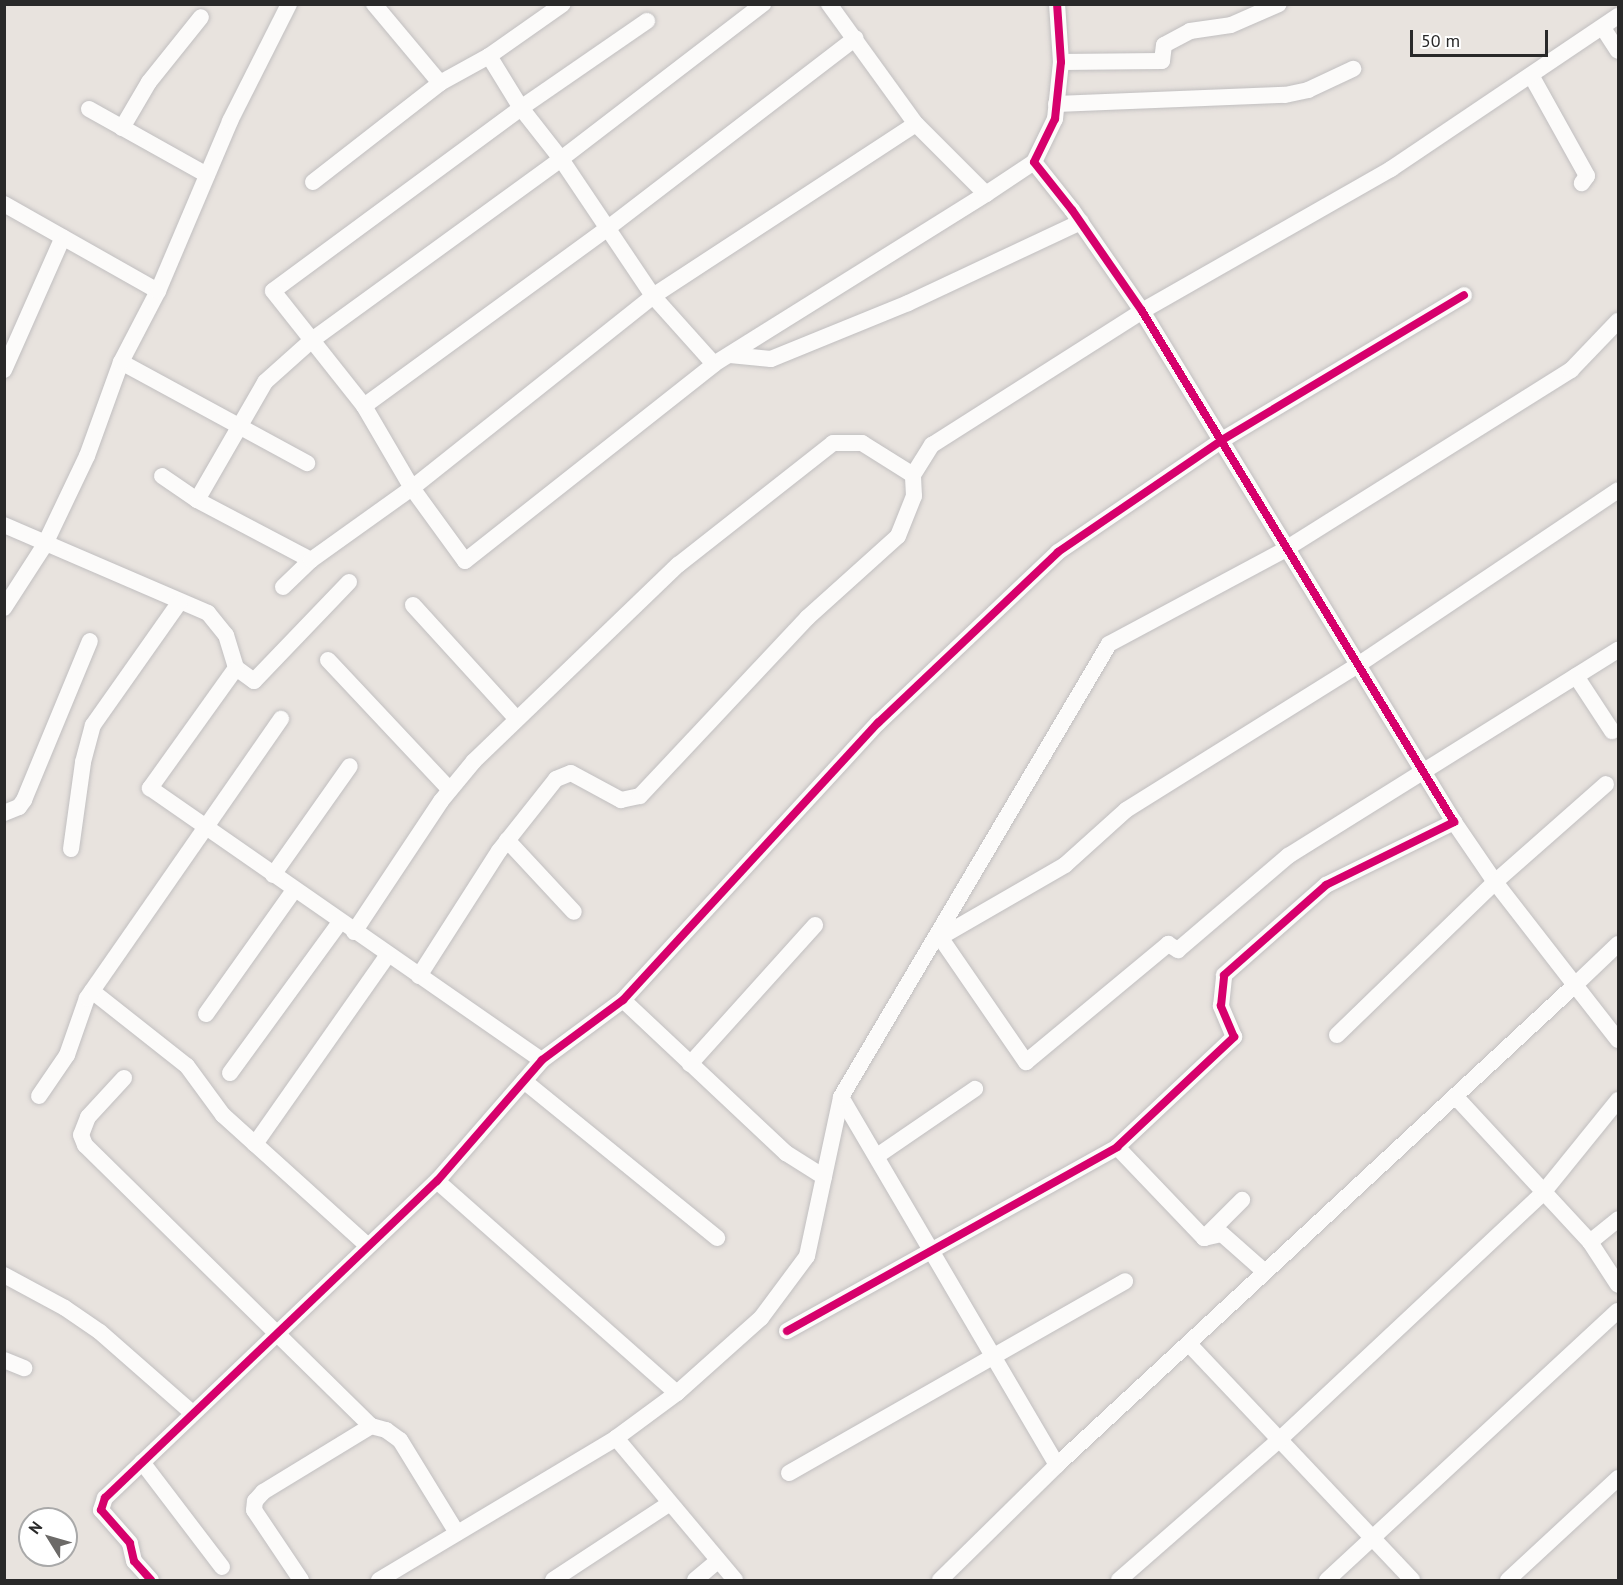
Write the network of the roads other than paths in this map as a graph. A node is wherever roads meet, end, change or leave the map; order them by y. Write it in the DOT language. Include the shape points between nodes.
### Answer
graph roads {
  1 [pos="289,4"];
  2 [pos="374,4"];
  3 [pos="563,4"];
  4 [pos="763,4"];
  5 [pos="829,4"];
  6 [pos="1057,4"];
  7 [pos="1279,4"];
  8 [pos="1618,16"];
  9 [pos="201,17"];
  10 [pos="647,21"];
  11 [pos="1603,28"];
  12 [pos="856,38"];
  13 [pos="1618,51"];
  14 [pos="489,56"];
  15 [pos="1061,62"];
  16 [pos="1353,69"];
  17 [pos="1532,77"];
  18 [pos="440,83"];
  19 [pos="1056,104"];
  20 [pos="521,108"];
  21 [pos="89,109"];
  22 [pos="916,124"];
  23 [pos="122,128"];
  24 [pos="561,159"];
  25 [pos="1034,162"];
  26 [pos="207,175"];
  27 [pos="313,182"];
  28 [pos="1582,183"];
  29 [pos="986,194"];
  30 [pos="4,204"];
  31 [pos="1080,222"];
  32 [pos="608,228"];
  33 [pos="63,237"];
  34 [pos="158,291"];
  35 [pos="1464,295"];
  36 [pos="653,296"];
  37 [pos="1142,311"];
  38 [pos="1618,321"];
  39 [pos="312,340"];
  40 [pos="730,355"];
  41 [pos="121,362"];
  42 [pos="714,364"];
  43 [pos="4,370"];
  44 [pos="364,406"];
  45 [pos="240,425"];
  46 [pos="1222,440"];
  47 [pos="307,463"];
  48 [pos="162,476"];
  49 [pos="913,476"];
  50 [pos="412,488"];
  51 [pos="1618,490"];
  52 [pos="197,500"];
  53 [pos="4,525"];
  54 [pos="44,546"];
  55 [pos="1284,550"];
  56 [pos="311,560"];
  57 [pos="349,582"];
  58 [pos="283,588"];
  59 [pos="179,603"];
  60 [pos="413,605"];
  61 [pos="4,608"];
  62 [pos="90,641"];
  63 [pos="1618,650"];
  64 [pos="328,660"];
  65 [pos="1358,665"];
  66 [pos="236,668"];
  67 [pos="1576,676"];
  68 [pos="515,717"];
  69 [pos="281,718"];
  70 [pos="1612,731"];
  71 [pos="350,766"];
  72 [pos="1425,771"];
  73 [pos="1606,784"];
  74 [pos="450,790"];
  75 [pos="4,813"];
  76 [pos="1454,822"];
  77 [pos="206,828"];
  78 [pos="507,840"];
  79 [pos="71,849"];
  80 [pos="273,875"];
  81 [pos="1495,882"];
  82 [pos="294,890"];
  83 [pos="574,912"];
  84 [pos="340,922"];
  85 [pos="816,925"];
  86 [pos="354,932"];
  87 [pos="936,939"];
  88 [pos="1618,944"];
  89 [pos="388,955"];
  90 [pos="419,976"];
  91 [pos="1575,985"];
  92 [pos="92,991"];
  93 [pos="623,1000"];
  94 [pos="206,1014"];
  95 [pos="1337,1035"];
  96 [pos="1618,1040"];
  97 [pos="542,1060"];
  98 [pos="690,1064"];
  99 [pos="230,1073"];
  100 [pos="124,1077"];
  101 [pos="524,1081"];
  102 [pos="975,1089"];
  103 [pos="39,1096"];
  104 [pos="1455,1096"];
  105 [pos="841,1097"];
  106 [pos="1618,1100"];
  107 [pos="255,1144"];
  108 [pos="1117,1147"];
  109 [pos="877,1156"];
  110 [pos="824,1177"];
  111 [pos="437,1181"];
  112 [pos="1542,1194"];
  113 [pos="1242,1200"];
  114 [pos="1618,1219"];
  115 [pos="717,1238"];
  116 [pos="1204,1238"];
  117 [pos="1590,1242"];
  118 [pos="368,1246"];
  119 [pos="934,1249"];
  120 [pos="1265,1272"];
  121 [pos="4,1275"];
  122 [pos="1125,1281"];
  123 [pos="1618,1285"];
  124 [pos="1618,1311"];
  125 [pos="278,1331"];
  126 [pos="787,1331"];
  127 [pos="1190,1345"];
  128 [pos="992,1357"];
  129 [pos="4,1360"];
  130 [pos="24,1368"];
  131 [pos="677,1393"];
  132 [pos="191,1412"];
  133 [pos="371,1426"];
  134 [pos="616,1438"];
  135 [pos="1279,1440"];
  136 [pos="142,1462"];
  137 [pos="1057,1465"];
  138 [pos="789,1473"];
  139 [pos="1618,1478"];
  140 [pos="670,1503"];
  141 [pos="458,1533"];
  142 [pos="1372,1539"];
  143 [pos="718,1561"];
  144 [pos="222,1567"];
  145 [pos="151,1581"];
  146 [pos="301,1581"];
  147 [pos="379,1581"];
  148 [pos="553,1581"];
  149 [pos="695,1581"];
  150 [pos="735,1581"];
  151 [pos="940,1581"];
  152 [pos="1119,1581"];
  153 [pos="1327,1581"];
  154 [pos="1412,1581"];
  155 [pos="1508,1581"];
  1 -- 26 [label="street"];
  2 -- 18 [label="street"];
  3 -- 14 [label="street"];
  4 -- 24 [label="street"];
  5 -- 12 [label="street"];
  6 -- 15 [label="street"];
  7 -- 15 [label="street" via="1231,25 1190,31 1164,45 1162,61"];
  8 -- 11 [label="street"];
  9 -- 23 [label="street" via="149,82"];
  10 -- 20 [label="street"];
  11 -- 13 [label="street"];
  11 -- 17 [label="street"];
  12 -- 22 [label="street"];
  12 -- 32 [label="street"];
  14 -- 18 [label="street"];
  14 -- 20 [label="street"];
  15 -- 19 [label="street"];
  16 -- 19 [label="street" via="1308,90 1285,95"];
  17 -- 28 [label="street" via="1587,176"];
  17 -- 37 [label="street" via="1391,169"];
  18 -- 27 [label="street"];
  19 -- 25 [label="street" via="1055,118"];
  20 -- 24 [label="street"];
  20 -- 39 [label="street" via="273,291"];
  21 -- 23 [label="street"];
  22 -- 29 [label="street"];
  22 -- 36 [label="street"];
  23 -- 26 [label="street"];
  24 -- 32 [label="street"];
  24 -- 39 [label="street"];
  25 -- 29 [label="street"];
  25 -- 31 [label="street"];
  26 -- 34 [label="street"];
  29 -- 40 [label="street"];
  30 -- 33 [label="street"];
  31 -- 37 [label="street"];
  31 -- 40 [label="street" via="908,303 771,359"];
  32 -- 36 [label="street"];
  32 -- 44 [label="street"];
  33 -- 34 [label="street"];
  33 -- 43 [label="street"];
  34 -- 41 [label="street"];
  35 -- 46 [label="street"];
  36 -- 42 [label="street"];
  36 -- 50 [label="street"];
  37 -- 46 [label="street"];
  37 -- 49 [label="street" via="932,445"];
  38 -- 55 [label="street" via="1571,370"];
  39 -- 44 [label="street"];
  39 -- 45 [label="street" via="265,382"];
  40 -- 42 [label="street"];
  41 -- 45 [label="street"];
  41 -- 54 [label="street" via="87,456"];
  42 -- 50 [label="street" via="465,561"];
  44 -- 50 [label="street"];
  45 -- 47 [label="street"];
  45 -- 52 [label="street"];
  46 -- 55 [label="street"];
  46 -- 93 [label="street" via="1049,560 878,723"];
  48 -- 52 [label="street"];
  49 -- 68 [label="street" via="862,443 833,443 678,566"];
  49 -- 78 [label="street" via="914,496 898,536 807,618 640,796 621,800 571,773 548,788"];
  50 -- 56 [label="street"];
  51 -- 65 [label="street"];
  52 -- 56 [label="street"];
  53 -- 54 [label="street"];
  54 -- 59 [label="street"];
  54 -- 61 [label="street"];
  55 -- 65 [label="street"];
  55 -- 87 [label="street" via="1109,644"];
  56 -- 58 [label="street"];
  57 -- 66 [label="street" via="255,681"];
  59 -- 66 [label="street" via="208,613 219,623"];
  59 -- 79 [label="street" via="93,724 83,762"];
  60 -- 68 [label="street"];
  62 -- 75 [label="street" via="24,800 19,807"];
  63 -- 67 [label="street"];
  64 -- 74 [label="street"];
  65 -- 72 [label="street"];
  65 -- 87 [label="street" via="1126,810 1065,865"];
  66 -- 77 [label="street" via="150,788"];
  67 -- 70 [label="street"];
  67 -- 72 [label="street"];
  68 -- 74 [label="street"];
  69 -- 77 [label="street"];
  71 -- 80 [label="street"];
  72 -- 76 [label="street"];
  72 -- 87 [label="street" via="1288,856 1178,950 1168,944 1026,1062"];
  73 -- 81 [label="street"];
  74 -- 86 [label="street"];
  76 -- 81 [label="street"];
  76 -- 108 [label="street" via="1326,885 1224,975 1221,1006 1234,1037"];
  77 -- 80 [label="street"];
  77 -- 92 [label="street"];
  78 -- 83 [label="street"];
  78 -- 90 [label="street"];
  80 -- 82 [label="street"];
  81 -- 91 [label="street"];
  81 -- 95 [label="street"];
  82 -- 84 [label="street"];
  82 -- 94 [label="street"];
  84 -- 86 [label="street"];
  84 -- 99 [label="street"];
  85 -- 98 [label="street"];
  86 -- 89 [label="street"];
  87 -- 105 [label="street"];
  88 -- 91 [label="street"];
  89 -- 90 [label="street"];
  89 -- 107 [label="street"];
  90 -- 97 [label="street"];
  91 -- 96 [label="street"];
  91 -- 104 [label="street"];
  92 -- 103 [label="street" via="67,1055"];
  92 -- 107 [label="street" via="187,1066 223,1115"];
  93 -- 97 [label="street"];
  93 -- 98 [label="street"];
  97 -- 101 [label="street"];
  98 -- 110 [label="street" via="786,1153"];
  100 -- 125 [label="street" via="88,1117 81,1135 85,1145"];
  101 -- 111 [label="street"];
  101 -- 115 [label="street"];
  102 -- 109 [label="street"];
  104 -- 112 [label="street"];
  104 -- 120 [label="street"];
  105 -- 109 [label="street"];
  105 -- 110 [label="street"];
  106 -- 112 [label="street"];
  107 -- 118 [label="street"];
  108 -- 116 [label="street"];
  108 -- 119 [label="street"];
  109 -- 119 [label="street"];
  110 -- 131 [label="street" via="807,1257 761,1318"];
  111 -- 118 [label="street"];
  111 -- 131 [label="street"];
  112 -- 117 [label="street"];
  112 -- 135 [label="street"];
  113 -- 116 [label="street"];
  114 -- 117 [label="street"];
  116 -- 120 [label="street" via="1222,1234"];
  117 -- 123 [label="street"];
  118 -- 125 [label="street"];
  119 -- 126 [label="street"];
  119 -- 128 [label="street"];
  120 -- 127 [label="street"];
  121 -- 132 [label="street" via="100,1332"];
  122 -- 128 [label="street"];
  124 -- 142 [label="street"];
  125 -- 132 [label="street"];
  125 -- 133 [label="street"];
  127 -- 135 [label="street"];
  127 -- 137 [label="street"];
  128 -- 137 [label="street"];
  128 -- 138 [label="street"];
  129 -- 130 [label="street"];
  131 -- 134 [label="street"];
  132 -- 136 [label="street"];
  133 -- 141 [label="street" via="400,1440"];
  133 -- 146 [label="street" via="263,1492 255,1501 254,1510"];
  134 -- 140 [label="street"];
  134 -- 141 [label="street"];
  135 -- 142 [label="street"];
  135 -- 152 [label="street"];
  136 -- 144 [label="street"];
  136 -- 145 [label="street" via="105,1498 101,1510 130,1543 134,1561"];
  137 -- 151 [label="street"];
  139 -- 155 [label="street"];
  140 -- 143 [label="street"];
  140 -- 148 [label="street"];
  141 -- 147 [label="street"];
  142 -- 153 [label="street"];
  142 -- 154 [label="street"];
  143 -- 149 [label="street"];
  143 -- 150 [label="street"];
}
